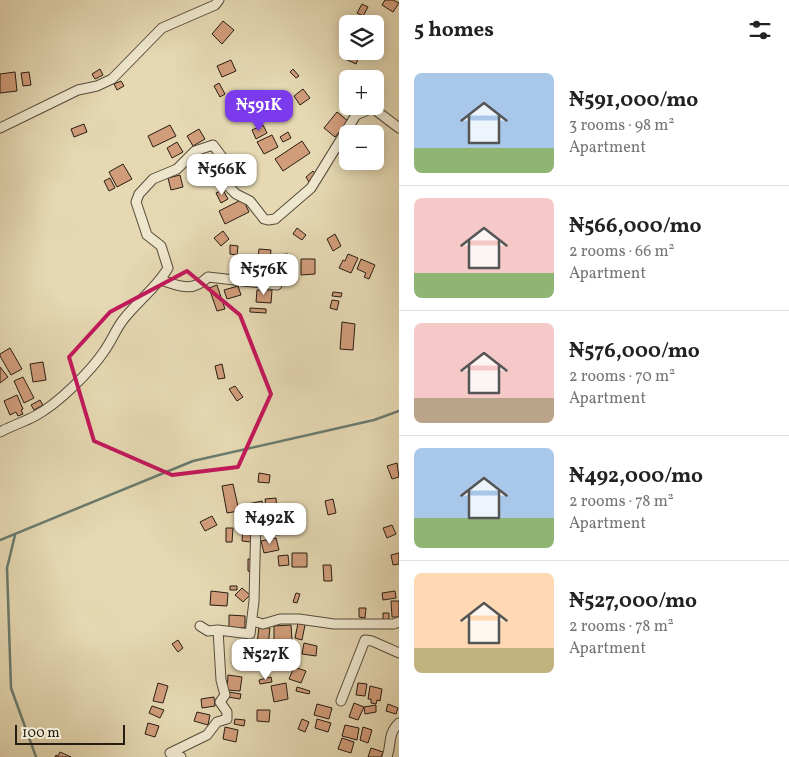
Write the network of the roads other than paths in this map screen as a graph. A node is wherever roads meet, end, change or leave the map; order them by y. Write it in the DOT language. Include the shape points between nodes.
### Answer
graph roads {
  1 [pos="219,0"];
  2 [pos="0,128"];
  3 [pos="399,128"];
  4 [pos="162,280"];
  5 [pos="277,284"];
  6 [pos="0,432"];
  7 [pos="256,518"];
  8 [pos="253,620"];
  9 [pos="399,622"];
  10 [pos="200,626"];
  11 [pos="218,630"];
  12 [pos="399,654"];
  13 [pos="341,701"];
  14 [pos="399,723"];
  15 [pos="181,757"];
  16 [pos="387,757"];
  1 -- 2 [label="street" via="215,5 162,28 112,79 78,90"];
  3 -- 4 [label="street" via="374,109 356,114 311,188 275,219 268,220 250,201 226,184 219,174 224,161 213,145 194,151 176,169 153,180 139,194 136,202 147,235 160,246 168,268"];
  4 -- 5 [label="street" via="188,288 201,284 208,277"];
  4 -- 6 [label="street" via="122,321 92,367 55,402"];
  7 -- 8 [label="street"];
  8 -- 9 [label="street" via="263,624 280,619 334,624"];
  8 -- 11 [label="street" via="250,634"];
  10 -- 11 [label="street" via="208,631"];
  11 -- 15 [label="street" via="224,695 220,702 227,712 227,719 217,722 207,735 170,753"];
  12 -- 13 [label="street" via="365,640"];
  14 -- 16 [label="street" via="392,729"];
}
